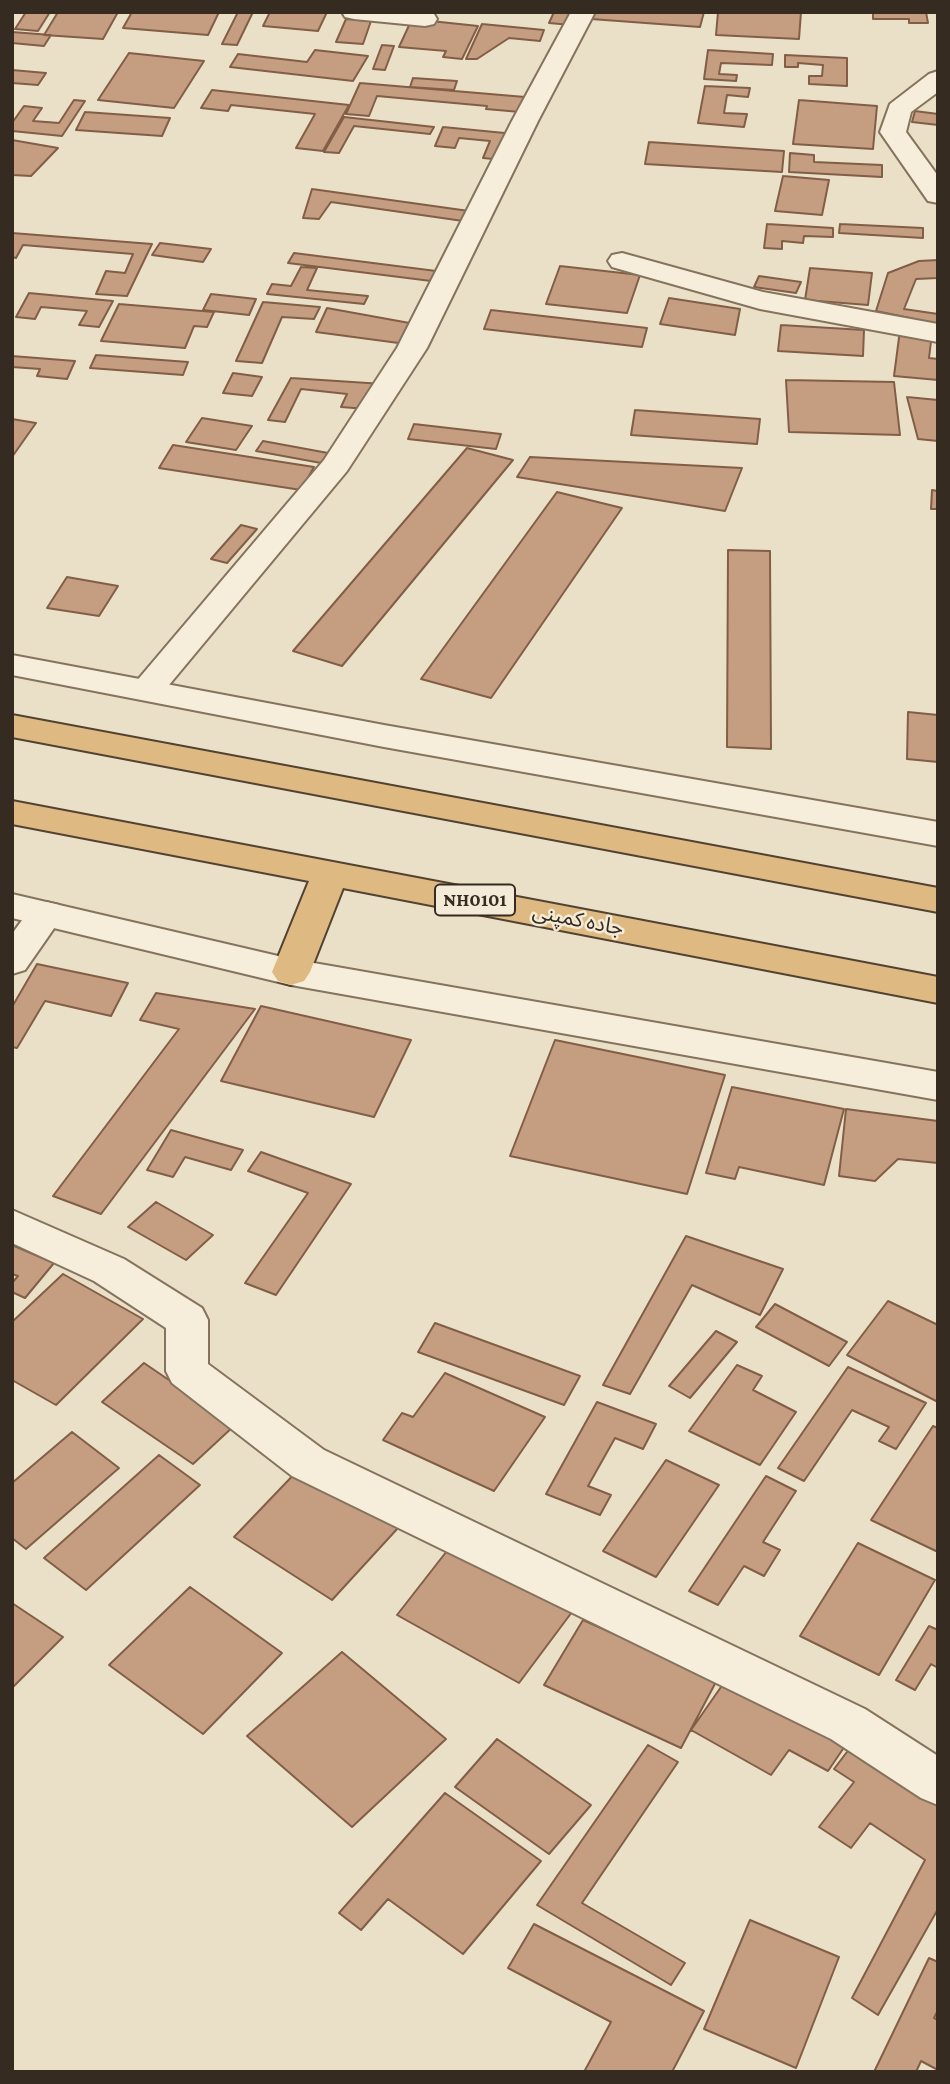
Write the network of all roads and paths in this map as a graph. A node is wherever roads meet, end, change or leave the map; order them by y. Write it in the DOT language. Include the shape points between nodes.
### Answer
graph roads {
  1 [pos="354,12"];
  2 [pos="583,12"];
  3 [pos="425,19"];
  4 [pos="938,79"];
  5 [pos="938,195"];
  6 [pos="622,261"];
  7 [pos="938,333"];
  8 [pos="12,664"];
  9 [pos="146,690"];
  10 [pos="12,726"];
  11 [pos="12,812"];
  12 [pos="938,834"];
  13 [pos="331,872"];
  14 [pos="938,900"];
  15 [pos="29,910"];
  16 [pos="12,961"];
  17 [pos="291,972"];
  18 [pos="938,990"];
  19 [pos="938,1086"];
  20 [pos="12,1226"];
  21 [pos="938,1783"];
  1 -- 3 [label="street"];
  2 -- 9 [label="street" via="412,348 336,465"];
  4 -- 5 [label="street" via="899,109 893,132"];
  6 -- 7 [label="street" via="760,300"];
  8 -- 9 [label="street"];
  9 -- 12 [label="street"];
  10 -- 14 [label="highway"];
  11 -- 13 [label="highway, جاده کمپنی / NH0101"];
  13 -- 17 [label="highway"];
  13 -- 18 [label="highway, جاده کمپنی / NH0101"];
  15 -- 16 [label="street"];
  15 -- 17 [label="street"];
  17 -- 19 [label="street"];
  20 -- 21 [label="street" via="109,1270 187,1320 187,1371 308,1463 848,1724"];
}
